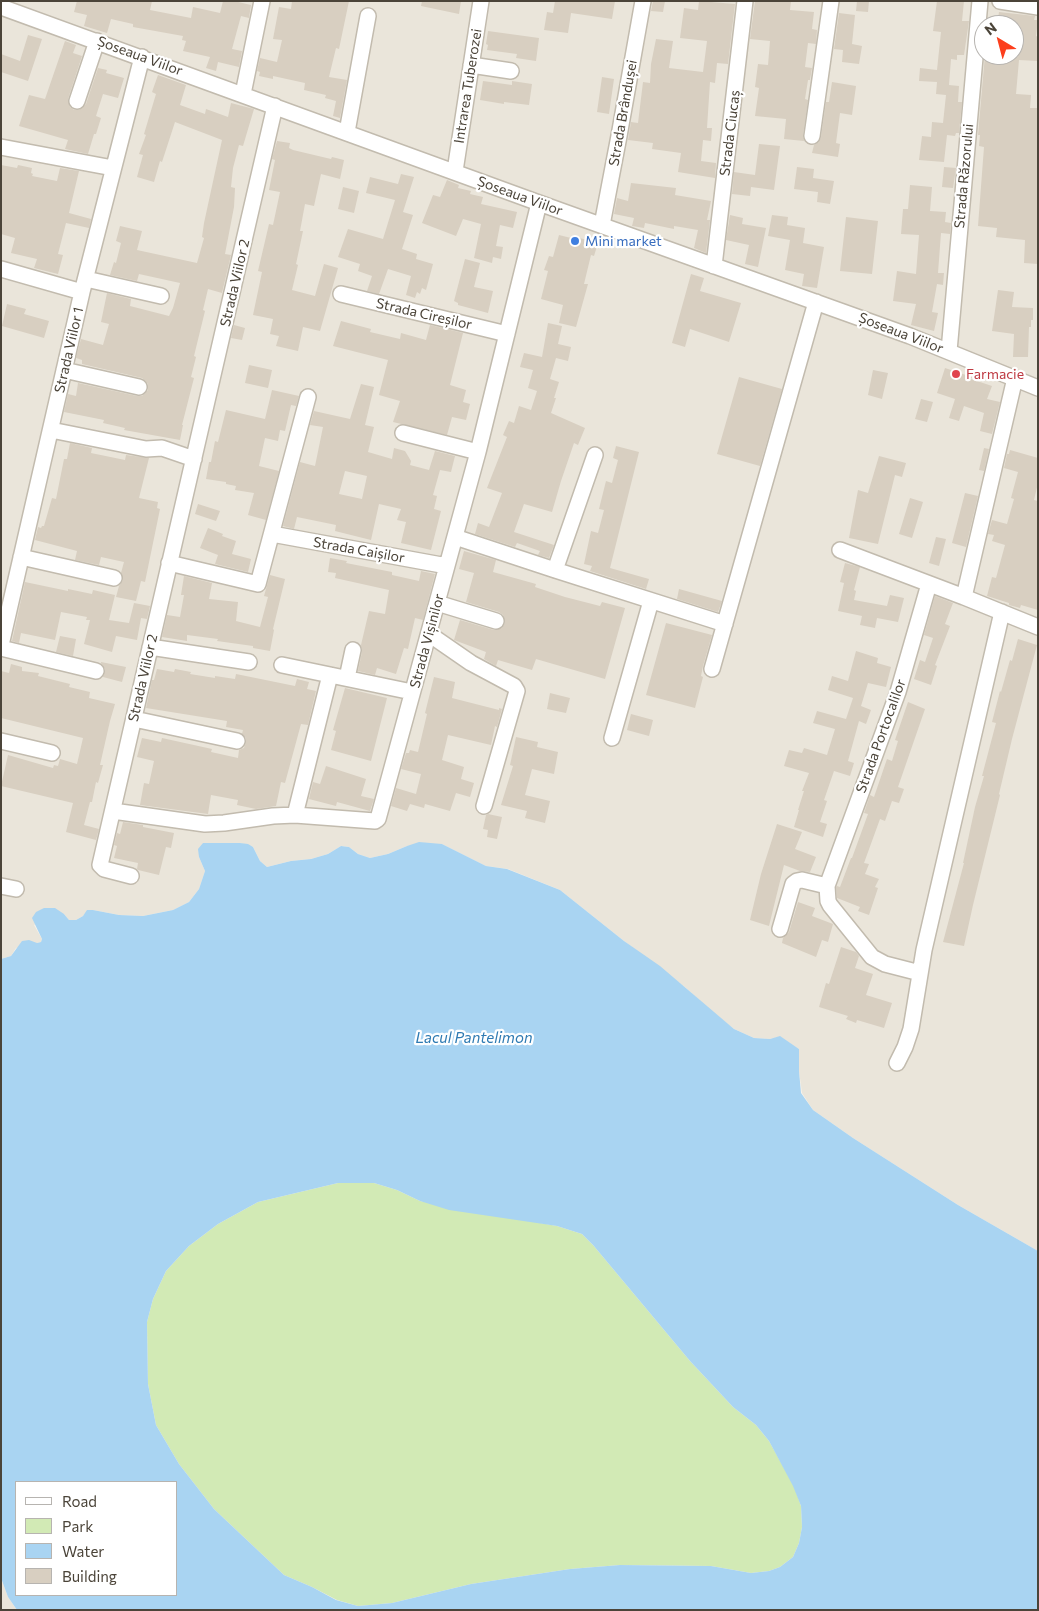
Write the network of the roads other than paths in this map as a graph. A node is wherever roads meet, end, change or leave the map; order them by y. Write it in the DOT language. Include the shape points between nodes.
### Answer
graph roads {
  1 [pos="262,1"];
  2 [pos="481,1"];
  3 [pos="643,1"];
  4 [pos="745,1"];
  5 [pos="831,1"];
  6 [pos="980,1"];
  7 [pos="1000,1"];
  8 [pos="1,7"];
  9 [pos="1038,7"];
  10 [pos="27,8"];
  11 [pos="368,16"];
  12 [pos="96,41"];
  13 [pos="142,57"];
  14 [pos="471,65"];
  15 [pos="511,71"];
  16 [pos="243,94"];
  17 [pos="77,101"];
  18 [pos="275,106"];
  19 [pos="347,132"];
  20 [pos="812,136"];
  21 [pos="1,147"];
  22 [pos="113,168"];
  23 [pos="455,171"];
  24 [pos="539,203"];
  25 [pos="602,225"];
  26 [pos="714,266"];
  27 [pos="1,269"];
  28 [pos="84,285"];
  29 [pos="341,294"];
  30 [pos="161,296"];
  31 [pos="816,302"];
  32 [pos="507,334"];
  33 [pos="948,351"];
  34 [pos="64,370"];
  35 [pos="1015,378"];
  36 [pos="139,387"];
  37 [pos="1038,388"];
  38 [pos="308,397"];
  39 [pos="51,430"];
  40 [pos="403,433"];
  41 [pos="478,452"];
  42 [pos="595,455"];
  43 [pos="194,458"];
  44 [pos="272,534"];
  45 [pos="455,537"];
  46 [pos="840,550"];
  47 [pos="21,558"];
  48 [pos="169,563"];
  49 [pos="447,566"];
  50 [pos="555,570"];
  51 [pos="114,578"];
  52 [pos="929,584"];
  53 [pos="964,597"];
  54 [pos="651,601"];
  55 [pos="437,603"];
  56 [pos="1002,612"];
  57 [pos="496,620"];
  58 [pos="725,624"];
  59 [pos="1038,627"];
  60 [pos="428,634"];
  61 [pos="1,647"];
  62 [pos="150,647"];
  63 [pos="353,650"];
  64 [pos="249,662"];
  65 [pos="282,665"];
  66 [pos="712,669"];
  67 [pos="96,671"];
  68 [pos="330,675"];
  69 [pos="346,678"];
  70 [pos="412,692"];
  71 [pos="134,719"];
  72 [pos="612,738"];
  73 [pos="1,741"];
  74 [pos="237,741"];
  75 [pos="52,753"];
  76 [pos="484,806"];
  77 [pos="113,811"];
  78 [pos="295,815"];
  79 [pos="131,876"];
  80 [pos="827,886"];
  81 [pos="780,929"];
  82 [pos="920,972"];
  83 [pos="897,1062"];
  1 -- 16 [label="street"];
  2 -- 14 [label="street, Intrarea Tuberozei"];
  3 -- 25 [label="street, Strada Brândușei"];
  4 -- 26 [label="street, Strada Ciucaș"];
  5 -- 20 [label="street"];
  6 -- 33 [label="street, Strada Răzorului"];
  7 -- 9 [label="street"];
  8 -- 10 [label="street, Șoseaua Viilor"];
  10 -- 12 [label="street, Șoseaua Viilor"];
  11 -- 19 [label="street"];
  12 -- 13 [label="street, Șoseaua Viilor"];
  12 -- 17 [label="street"];
  13 -- 16 [label="street, Șoseaua Viilor"];
  13 -- 22 [label="street, Strada Viilor 1"];
  14 -- 15 [label="street"];
  14 -- 23 [label="street, Intrarea Tuberozei"];
  16 -- 18 [label="street, Șoseaua Viilor"];
  18 -- 19 [label="street, Șoseaua Viilor"];
  18 -- 43 [label="street, Strada Viilor 2"];
  19 -- 23 [label="street, Șoseaua Viilor"];
  21 -- 22 [label="street"];
  22 -- 28 [label="street, Strada Viilor 1"];
  23 -- 24 [label="street, Șoseaua Viilor"];
  24 -- 25 [label="street, Șoseaua Viilor"];
  24 -- 32 [label="street, Strada Vișinilor"];
  25 -- 26 [label="street, Șoseaua Viilor"];
  26 -- 31 [label="street, Șoseaua Viilor"];
  27 -- 28 [label="street"];
  28 -- 30 [label="street"];
  28 -- 34 [label="street, Strada Viilor 1"];
  29 -- 32 [label="street, Strada Cireșilor"];
  31 -- 33 [label="street, Șoseaua Viilor"];
  31 -- 58 [label="street"];
  32 -- 41 [label="street, Strada Vișinilor"];
  33 -- 35 [label="street, Șoseaua Viilor"];
  34 -- 36 [label="street"];
  34 -- 39 [label="street, Strada Viilor 1"];
  35 -- 37 [label="street, Șoseaua Viilor"];
  35 -- 53 [label="street"];
  38 -- 44 [label="street"];
  39 -- 43 [label="street" via="146,450 162,448"];
  39 -- 47 [label="street, Strada Viilor 1"];
  40 -- 41 [label="street"];
  41 -- 45 [label="street, Strada Vișinilor"];
  42 -- 50 [label="street"];
  43 -- 48 [label="street, Strada Viilor 2"];
  44 -- 48 [label="street" via="258,584"];
  44 -- 49 [label="street, Strada Caișilor"];
  45 -- 49 [label="street, Strada Vișinilor"];
  45 -- 50 [label="street"];
  46 -- 52 [label="street"];
  47 -- 51 [label="street"];
  47 -- 61 [label="street, Strada Viilor 1"];
  48 -- 62 [label="street, Strada Viilor 2"];
  49 -- 55 [label="street, Strada Vișinilor"];
  50 -- 54 [label="street"];
  52 -- 53 [label="street"];
  52 -- 80 [label="street, Strada Portocalilor" via="898,692"];
  53 -- 56 [label="street"];
  54 -- 58 [label="street"];
  54 -- 72 [label="street"];
  55 -- 57 [label="street"];
  55 -- 60 [label="street, Strada Vișinilor"];
  56 -- 59 [label="street"];
  56 -- 82 [label="street"];
  58 -- 66 [label="street"];
  60 -- 70 [label="street, Strada Vișinilor"];
  60 -- 76 [label="street" via="518,691"];
  61 -- 67 [label="street"];
  62 -- 64 [label="street"];
  62 -- 71 [label="street, Strada Viilor 2"];
  63 -- 69 [label="street"];
  65 -- 68 [label="street"];
  68 -- 69 [label="street"];
  68 -- 78 [label="street"];
  69 -- 70 [label="street"];
  70 -- 78 [label="street, Strada Vișinilor" via="378,819"];
  71 -- 74 [label="street"];
  71 -- 77 [label="street, Strada Viilor 2"];
  73 -- 75 [label="street"];
  77 -- 78 [label="street, Strada Vișinilor" via="205,824"];
  77 -- 79 [label="street, Strada Viilor 2" via="100,865 104,870"];
  80 -- 81 [label="street" via="797,881"];
  80 -- 82 [label="street" via="830,905 872,956 885,964"];
  82 -- 83 [label="street" via="911,1028"];
}
